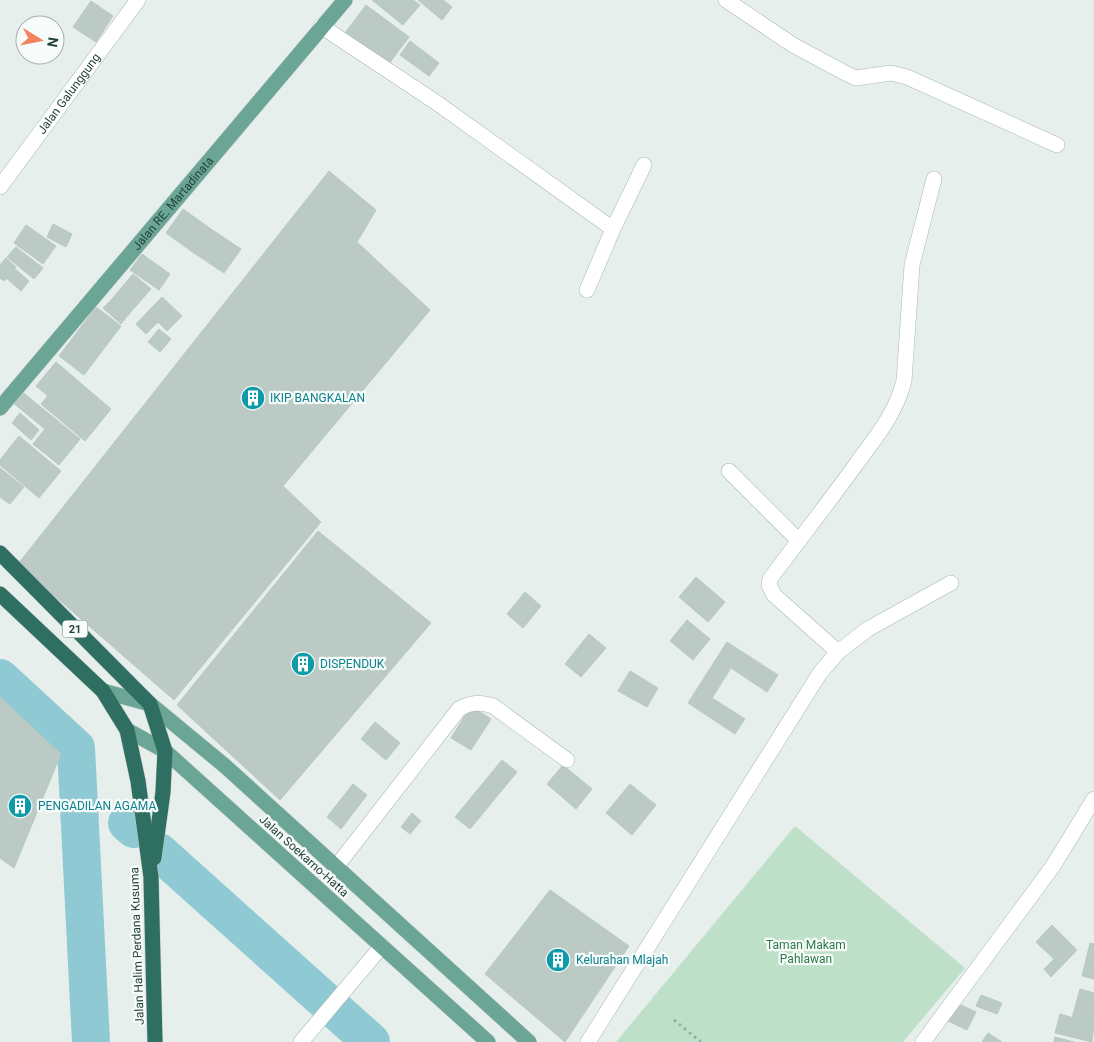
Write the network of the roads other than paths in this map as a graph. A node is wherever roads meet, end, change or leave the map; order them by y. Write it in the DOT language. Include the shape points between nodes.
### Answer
graph roads {
  1 [pos="138,0"];
  2 [pos="345,0"];
  3 [pos="726,0"];
  4 [pos="321,26"];
  5 [pos="1058,145"];
  6 [pos="644,165"];
  7 [pos="934,179"];
  8 [pos="0,187"];
  9 [pos="613,229"];
  10 [pos="587,290"];
  11 [pos="0,408"];
  12 [pos="729,472"];
  13 [pos="799,540"];
  14 [pos="0,553"];
  15 [pos="951,583"];
  16 [pos="0,594"];
  17 [pos="838,652"];
  18 [pos="103,691"];
  19 [pos="150,704"];
  20 [pos="127,730"];
  21 [pos="165,751"];
  22 [pos="567,760"];
  23 [pos="1094,799"];
  24 [pos="336,867"];
  25 [pos="151,877"];
  26 [pos="382,946"];
  27 [pos="155,1042"];
  28 [pos="301,1042"];
  29 [pos="488,1042"];
  30 [pos="530,1042"];
  31 [pos="588,1042"];
  32 [pos="923,1042"];
  1 -- 8 [label="street, Jalan Galunggung"];
  2 -- 4 [label="main road, Jalan RE. Martadinata"];
  3 -- 5 [label="street" via="793,45 847,74 867,78 891,73 907,77"];
  4 -- 9 [label="street"];
  4 -- 11 [label="main road, Jalan RE. Martadinata"];
  6 -- 9 [label="street"];
  7 -- 13 [label="street" via="912,265 900,398 891,416"];
  9 -- 10 [label="street"];
  12 -- 13 [label="street"];
  13 -- 17 [label="street" via="770,579 771,590"];
  14 -- 19 [label="highway, Jalan Soekarno-Hatta / 21"];
  15 -- 17 [label="street" via="868,629"];
  16 -- 18 [label="highway, Jalan Soekarno-Hatta / 21"];
  17 -- 31 [label="street" via="815,682"];
  18 -- 19 [label="main road, Jalan Soekarno-Hatta"];
  18 -- 20 [label="highway, Jalan Soekarno-Hatta / 21"];
  19 -- 21 [label="highway, 21"];
  19 -- 24 [label="main road, Jalan Soekarno-Hatta" via="225,766"];
  20 -- 21 [label="main road, Jalan Soekarno-Hatta"];
  20 -- 25 [label="highway, Jalan Halim Perdana Kusuma / 21" via="138,780"];
  21 -- 25 [label="highway, 21" via="163,792"];
  21 -- 26 [label="main road, Jalan Soekarno-Hatta"];
  22 -- 24 [label="street" via="493,706 468,704 459,709"];
  23 -- 32 [label="street" via="1053,866"];
  24 -- 30 [label="main road, Jalan Soekarno-Hatta"];
  25 -- 27 [label="highway, Jalan Halim Perdana Kusuma / 21"];
  26 -- 28 [label="street"];
  26 -- 29 [label="main road, Jalan Soekarno-Hatta"];
}
